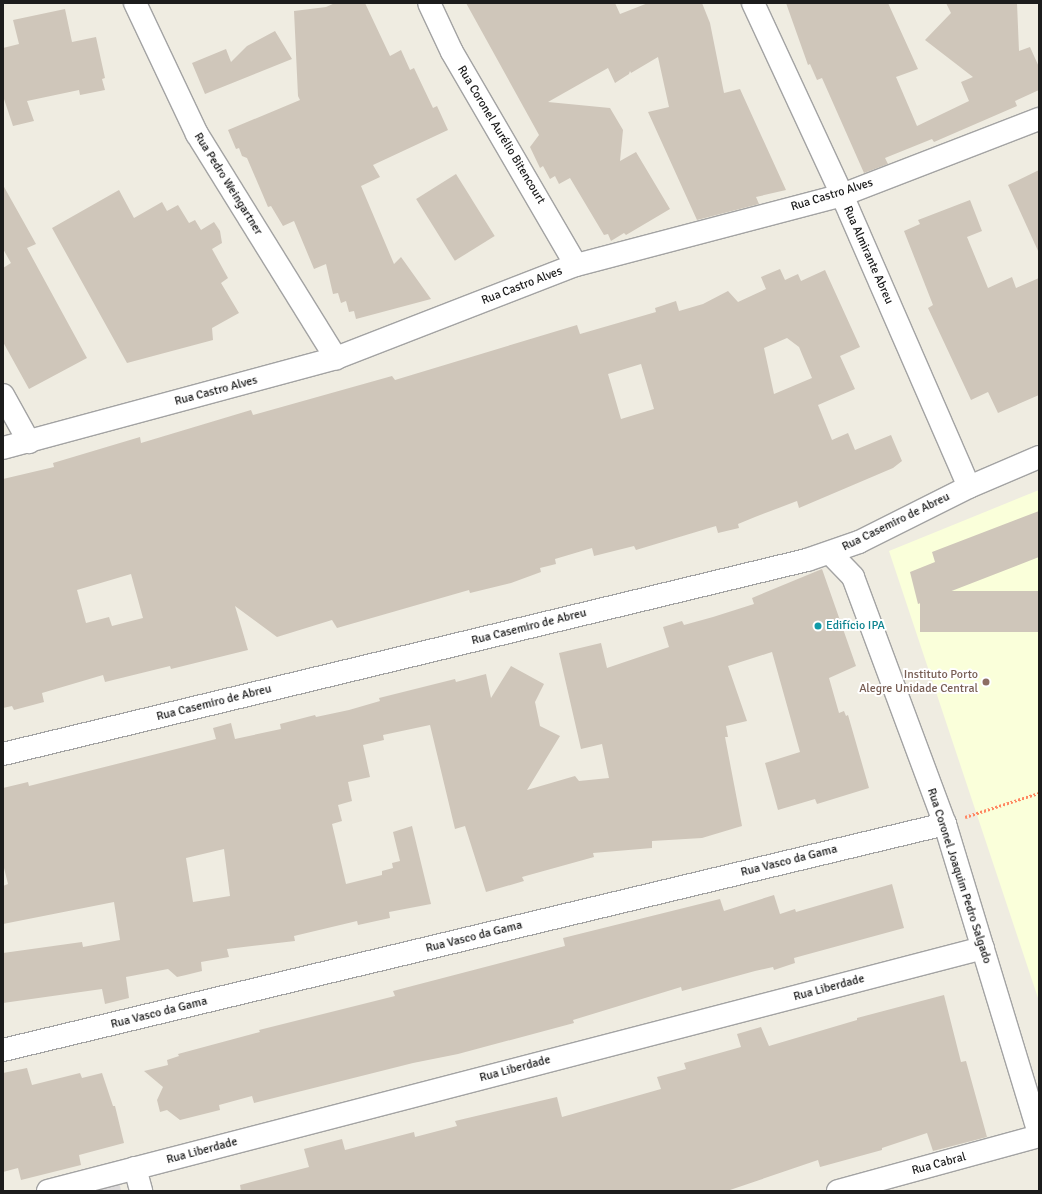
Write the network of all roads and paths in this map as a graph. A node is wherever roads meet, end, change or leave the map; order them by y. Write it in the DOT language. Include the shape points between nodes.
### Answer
graph roads {
  1 [pos="135,3"];
  2 [pos="429,3"];
  3 [pos="753,3"];
  4 [pos="1039,119"];
  5 [pos="842,194"];
  6 [pos="576,265"];
  7 [pos="336,358"];
  8 [pos="3,395"];
  9 [pos="29,442"];
  10 [pos="3,448"];
  11 [pos="1039,457"];
  12 [pos="969,486"];
  13 [pos="859,542"];
  14 [pos="830,553"];
  15 [pos="853,577"];
  16 [pos="3,754"];
  17 [pos="1039,793"];
  18 [pos="976,813"];
  19 [pos="945,824"];
  20 [pos="983,948"];
  21 [pos="3,1050"];
  22 [pos="1039,1133"];
  23 [pos="1039,1136"];
  24 [pos="135,1168"];
  25 [pos="48,1191"];
  26 [pos="141,1191"];
  27 [pos="838,1191"];
  1 -- 7 [label="street, Rua Pedro Weingartner" via="197,134"];
  2 -- 6 [label="street, Rua Coronel Aurélio Bitencourt" via="452,52"];
  3 -- 5 [label="street, Rua Almirante Abreu"];
  4 -- 5 [label="street, Rua Castro Alves"];
  5 -- 6 [label="street, Rua Castro Alves"];
  5 -- 12 [label="street, Rua Almirante Abreu"];
  6 -- 7 [label="street, Rua Castro Alves"];
  7 -- 9 [label="street, Rua Castro Alves"];
  8 -- 9 [label="street"];
  9 -- 10 [label="street, Rua Castro Alves"];
  11 -- 12 [label="street, Rua Casemiro de Abreu"];
  12 -- 13 [label="street, Rua Casemiro de Abreu"];
  13 -- 14 [label="street, Rua Casemiro de Abreu"];
  13 -- 15 [label="street, Rua Coronel Joaquim Pedro Salgado" via="854,559"];
  14 -- 15 [label="street, Rua Coronel Joaquim Pedro Salgado"];
  14 -- 16 [label="street, Rua Casemiro de Abreu"];
  15 -- 19 [label="street, Rua Coronel Joaquim Pedro Salgado"];
  17 -- 18 [label="path"];
  19 -- 20 [label="street, Rua Coronel Joaquim Pedro Salgado"];
  19 -- 21 [label="street, Rua Vasco da Gama"];
  20 -- 22 [label="street, Rua Coronel Joaquim Pedro Salgado"];
  20 -- 24 [label="street, Rua Liberdade"];
  23 -- 27 [label="street, Rua Cabral"];
  24 -- 25 [label="street, Rua Liberdade"];
  24 -- 26 [label="street"];
}
